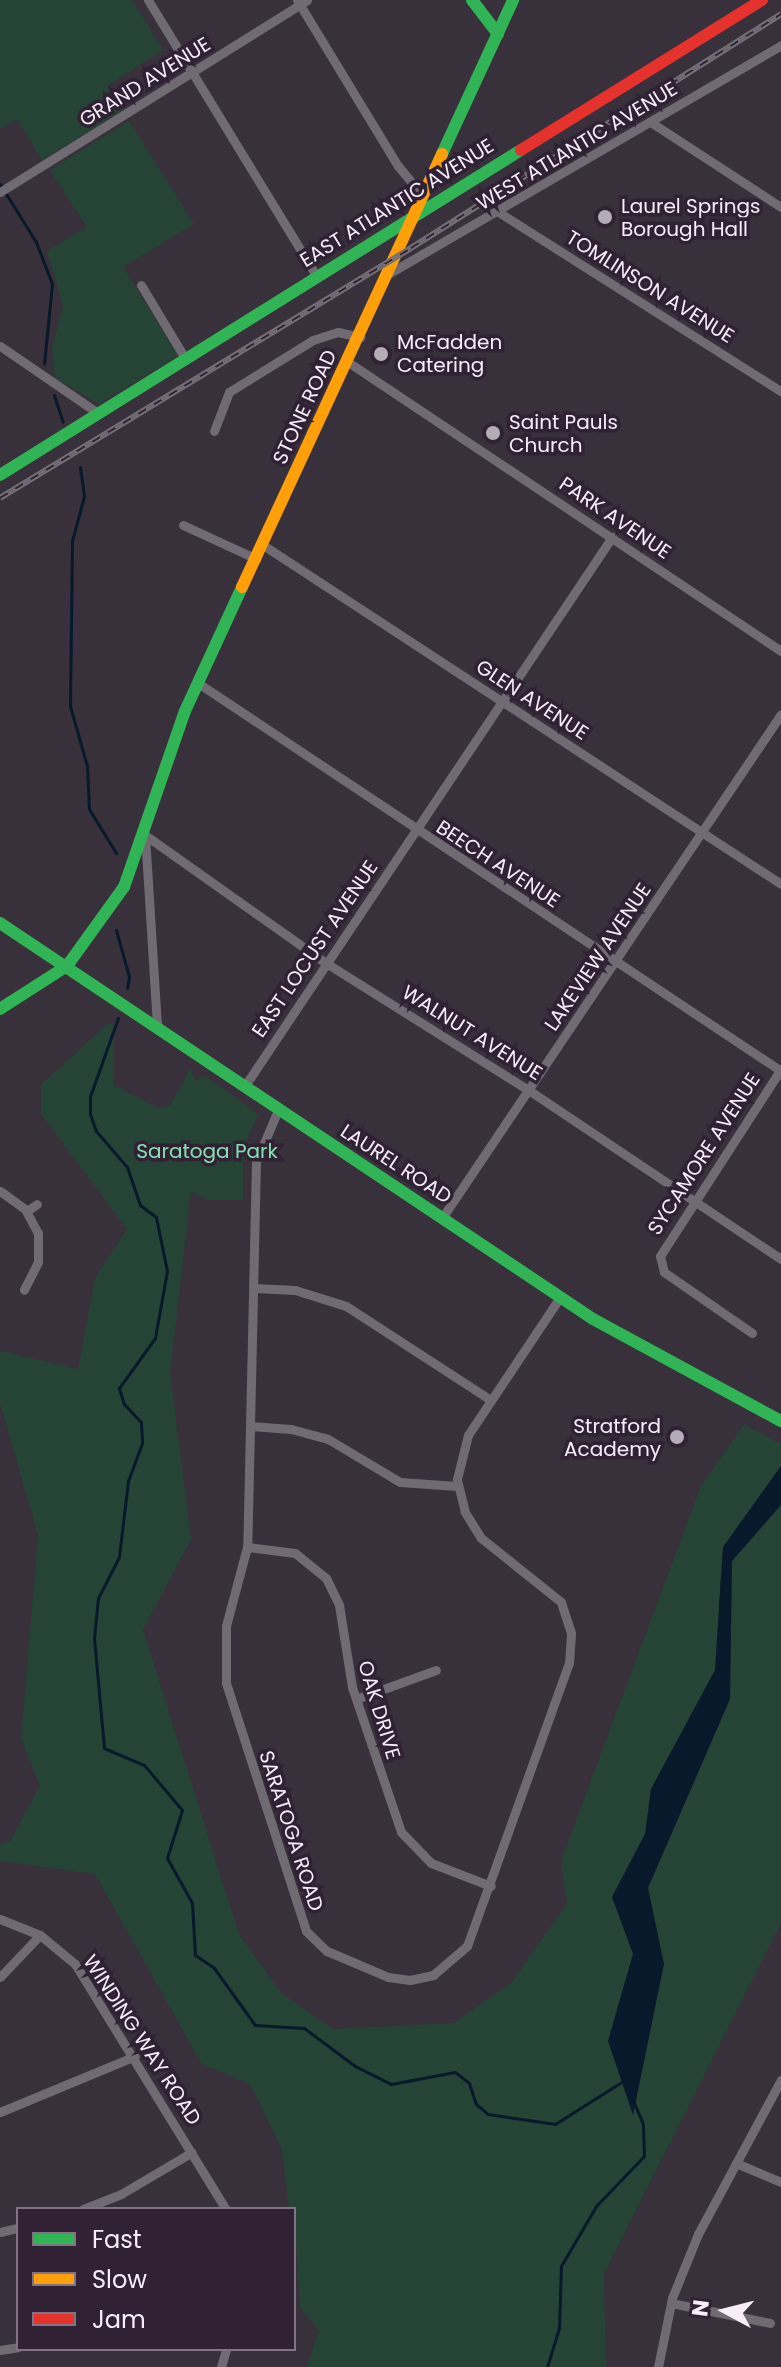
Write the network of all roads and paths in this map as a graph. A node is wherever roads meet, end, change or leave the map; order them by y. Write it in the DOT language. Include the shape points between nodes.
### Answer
graph roads {
  1 [pos="148,0"];
  2 [pos="472,0"];
  3 [pos="513,0"];
  4 [pos="757,1"];
  5 [pos="301,2"];
  6 [pos="498,34"];
  7 [pos="781,45"];
  8 [pos="194,74"];
  9 [pos="652,123"];
  10 [pos="0,192"];
  11 [pos="423,196"];
  12 [pos="781,207"];
  13 [pos="500,213"];
  14 [pos="414,216"];
  15 [pos="375,240"];
  16 [pos="398,252"];
  17 [pos="388,274"];
  18 [pos="317,277"];
  19 [pos="141,285"];
  20 [pos="360,337"];
  21 [pos="0,346"];
  22 [pos="186,360"];
  23 [pos="348,362"];
  24 [pos="781,391"];
  25 [pos="98,413"];
  26 [pos="214,431"];
  27 [pos="1,472"];
  28 [pos="183,525"];
  29 [pos="612,537"];
  30 [pos="263,545"];
  31 [pos="257,559"];
  32 [pos="781,651"];
  33 [pos="198,683"];
  34 [pos="502,703"];
  35 [pos="781,714"];
  36 [pos="417,832"];
  37 [pos="701,832"];
  38 [pos="145,835"];
  39 [pos="781,884"];
  40 [pos="0,923"];
  41 [pos="617,962"];
  42 [pos="326,963"];
  43 [pos="67,966"];
  44 [pos="0,1009"];
  45 [pos="157,1028"];
  46 [pos="781,1071"];
  47 [pos="244,1087"];
  48 [pos="530,1091"];
  49 [pos="278,1110"];
  50 [pos="0,1191"];
  51 [pos="694,1201"];
  52 [pos="37,1204"];
  53 [pos="27,1211"];
  54 [pos="442,1218"];
  55 [pos="781,1259"];
  56 [pos="254,1288"];
  57 [pos="24,1290"];
  58 [pos="560,1297"];
  59 [pos="752,1333"];
  60 [pos="491,1400"];
  61 [pos="781,1421"];
  62 [pos="251,1426"];
  63 [pos="457,1486"];
  64 [pos="247,1547"];
  65 [pos="436,1670"];
  66 [pos="356,1699"];
  67 [pos="491,1886"];
  68 [pos="0,1919"];
  69 [pos="40,1935"];
  70 [pos="0,1977"];
  71 [pos="135,2056"];
  72 [pos="781,2080"];
  73 [pos="0,2112"];
  74 [pos="192,2152"];
  75 [pos="736,2163"];
  76 [pos="781,2182"];
  77 [pos="88,2207"];
  78 [pos="225,2207"];
  79 [pos="671,2303"];
  80 [pos="770,2323"];
  81 [pos="658,2367"];
  1 -- 8 [label="street"];
  2 -- 6 [label="street"];
  3 -- 6 [label="street, STONE ROAD"];
  4 -- 14 [label="street, EAST ATLANTIC AVENUE"];
  5 -- 8 [label="street, GRAND AVENUE"];
  5 -- 11 [label="street" via="398,166"];
  6 -- 11 [label="street, STONE ROAD"];
  7 -- 9 [label="street, WEST ATLANTIC AVENUE"];
  8 -- 10 [label="street, GRAND AVENUE"];
  8 -- 18 [label="street"];
  9 -- 12 [label="street"];
  9 -- 13 [label="street, WEST ATLANTIC AVENUE"];
  11 -- 14 [label="street, STONE ROAD"];
  13 -- 17 [label="street, WEST ATLANTIC AVENUE"];
  13 -- 24 [label="street, TOMLINSON AVENUE"];
  14 -- 15 [label="street, EAST ATLANTIC AVENUE"];
  14 -- 16 [label="street, STONE ROAD"];
  15 -- 16 [label="street"];
  15 -- 18 [label="street, EAST ATLANTIC AVENUE"];
  16 -- 17 [label="street, STONE ROAD"];
  17 -- 20 [label="street, STONE ROAD"];
  18 -- 22 [label="street, EAST ATLANTIC AVENUE"];
  19 -- 22 [label="street"];
  20 -- 23 [label="street, STONE ROAD"];
  20 -- 26 [label="street" via="338,332 313,340 229,392"];
  21 -- 25 [label="street"];
  22 -- 25 [label="street, EAST ATLANTIC AVENUE"];
  23 -- 29 [label="street, PARK AVENUE"];
  23 -- 30 [label="street, STONE ROAD"];
  25 -- 27 [label="street, EAST ATLANTIC AVENUE"];
  28 -- 31 [label="street"];
  29 -- 32 [label="street, PARK AVENUE"];
  29 -- 34 [label="street, EAST LOCUST AVENUE"];
  30 -- 31 [label="street, STONE ROAD"];
  30 -- 34 [label="street, GLEN AVENUE"];
  31 -- 33 [label="street, STONE ROAD"];
  33 -- 36 [label="street, BEECH AVENUE"];
  33 -- 38 [label="street, STONE ROAD"];
  34 -- 36 [label="street, EAST LOCUST AVENUE"];
  34 -- 37 [label="street, GLEN AVENUE"];
  35 -- 37 [label="street, LAKEVIEW AVENUE"];
  36 -- 41 [label="street, BEECH AVENUE"];
  36 -- 42 [label="street, EAST LOCUST AVENUE"];
  37 -- 39 [label="street, GLEN AVENUE"];
  37 -- 41 [label="street, LAKEVIEW AVENUE"];
  38 -- 42 [label="street, WALNUT AVENUE"];
  38 -- 43 [label="street, STONE ROAD" via="124,887"];
  38 -- 45 [label="street, STONE ROAD"];
  40 -- 43 [label="street, LAUREL ROAD"];
  41 -- 46 [label="street, BEECH AVENUE"];
  41 -- 48 [label="street, LAKEVIEW AVENUE"];
  42 -- 47 [label="street, EAST LOCUST AVENUE"];
  42 -- 48 [label="street, WALNUT AVENUE"];
  43 -- 44 [label="street, STONE ROAD"];
  43 -- 45 [label="street, LAUREL ROAD"];
  45 -- 47 [label="street, LAUREL ROAD"];
  46 -- 51 [label="street, SYCAMORE AVENUE"];
  47 -- 49 [label="street, LAUREL ROAD"];
  48 -- 51 [label="street, WALNUT AVENUE"];
  48 -- 54 [label="street, LAKEVIEW AVENUE"];
  49 -- 54 [label="street, LAUREL ROAD"];
  49 -- 56 [label="street, SARATOGA ROAD" via="262,1137 256,1162"];
  50 -- 53 [label="street"];
  51 -- 55 [label="street, WALNUT AVENUE"];
  51 -- 59 [label="street, SYCAMORE AVENUE" via="660,1259 664,1272"];
  52 -- 53 [label="street"];
  53 -- 57 [label="street" via="38,1233 39,1256"];
  54 -- 58 [label="street, LAUREL ROAD"];
  56 -- 60 [label="street" via="295,1290 346,1306"];
  56 -- 62 [label="street, SARATOGA ROAD"];
  58 -- 60 [label="street"];
  58 -- 61 [label="street, LAUREL ROAD"];
  60 -- 63 [label="street" via="464,1443"];
  62 -- 63 [label="street" via="328,1439 400,1482"];
  62 -- 64 [label="street, SARATOGA ROAD"];
  63 -- 67 [label="street, SARATOGA ROAD" via="481,1538 561,1602 572,1641 567,1672"];
  64 -- 66 [label="street, OAK DRIVE" via="295,1553 326,1578 337,1597"];
  64 -- 67 [label="street, SARATOGA ROAD" via="226,1626 226,1683 310,1937 333,1955 380,1974 425,1978 464,1951"];
  65 -- 66 [label="street"];
  66 -- 67 [label="street, OAK DRIVE" via="406,1840 431,1863"];
  68 -- 69 [label="street, WINDING WAY ROAD"];
  69 -- 70 [label="street"];
  69 -- 71 [label="street, WINDING WAY ROAD" via="75,1964"];
  71 -- 73 [label="street"];
  71 -- 74 [label="street, WINDING WAY ROAD"];
  72 -- 75 [label="street"];
  74 -- 77 [label="street"];
  74 -- 78 [label="street, WINDING WAY ROAD"];
  75 -- 76 [label="street"];
  75 -- 79 [label="street" via="698,2234"];
  79 -- 80 [label="street"];
  79 -- 81 [label="street"];
}
